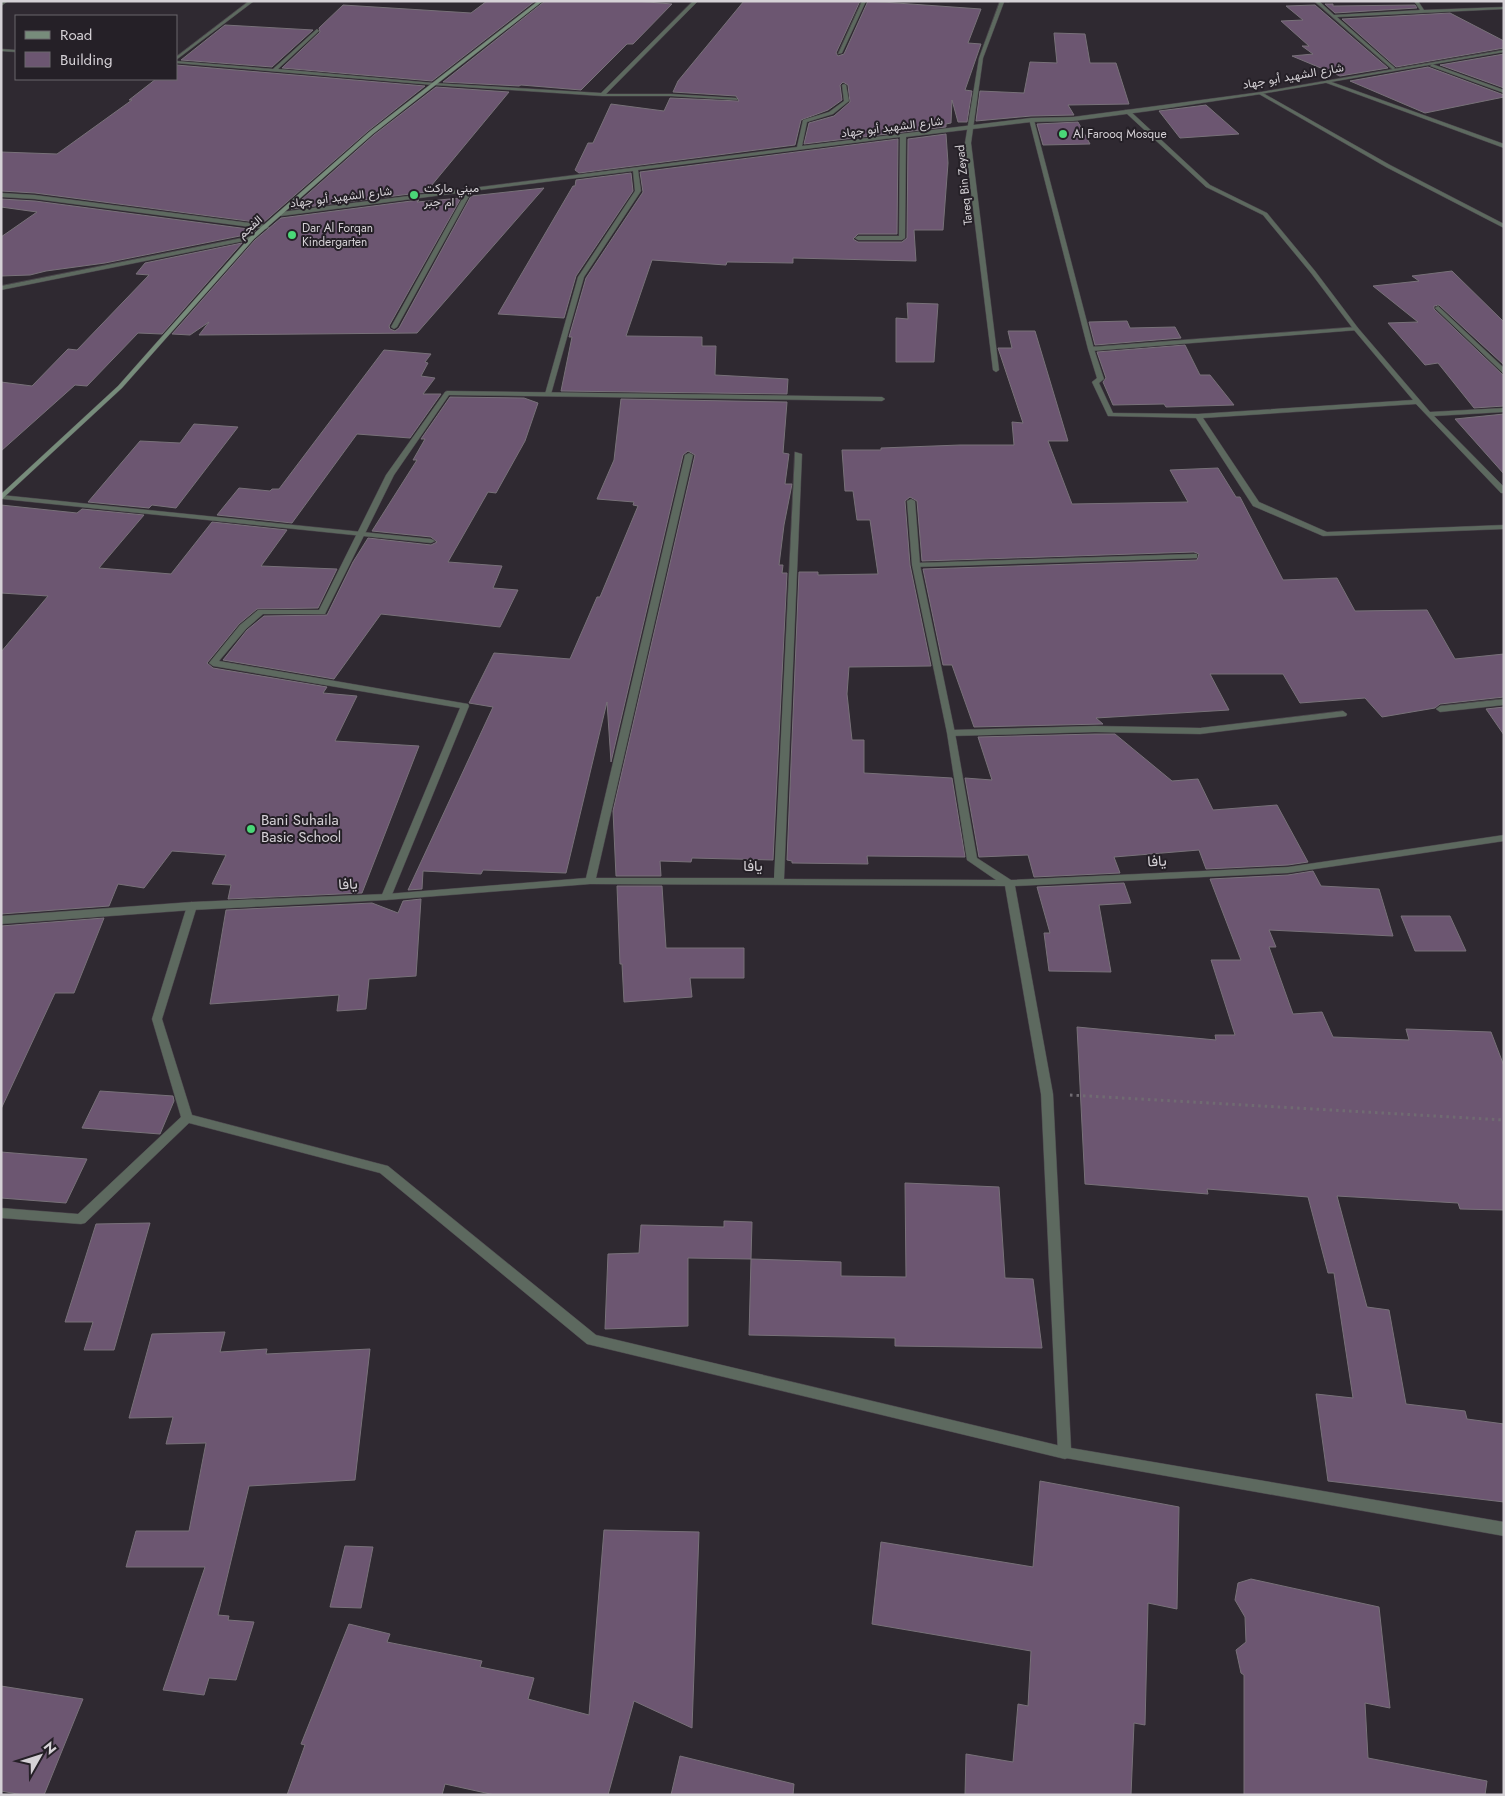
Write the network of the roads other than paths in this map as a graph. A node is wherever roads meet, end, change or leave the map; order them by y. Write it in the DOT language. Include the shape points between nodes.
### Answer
graph roads {
  1 [pos="6,1"];
  2 [pos="252,1"];
  3 [pos="541,1"];
  4 [pos="696,1"];
  5 [pos="864,1"];
  6 [pos="992,1"];
  7 [pos="1009,1"];
  8 [pos="1316,1"];
  9 [pos="1416,1"];
  10 [pos="1002,2"];
  11 [pos="1,5"];
  12 [pos="1504,8"];
  13 [pos="1423,11"];
  14 [pos="1332,16"];
  15 [pos="317,30"];
  16 [pos="1,50"];
  17 [pos="15,51"];
  18 [pos="1504,51"];
  19 [pos="840,53"];
  20 [pos="178,59"];
  21 [pos="178,61"];
  22 [pos="1432,64"];
  23 [pos="1393,69"];
  24 [pos="275,70"];
  25 [pos="1326,81"];
  26 [pos="434,84"];
  27 [pos="844,85"];
  28 [pos="1504,92"];
  29 [pos="1261,93"];
  30 [pos="602,95"];
  31 [pos="736,99"];
  32 [pos="1127,111"];
  33 [pos="1031,120"];
  34 [pos="970,128"];
  35 [pos="903,136"];
  36 [pos="1504,146"];
  37 [pos="799,148"];
  38 [pos="635,169"];
  39 [pos="469,191"];
  40 [pos="1,195"];
  41 [pos="281,214"];
  42 [pos="1504,226"];
  43 [pos="266,227"];
  44 [pos="252,238"];
  45 [pos="858,238"];
  46 [pos="1,288"];
  47 [pos="1438,308"];
  48 [pos="394,327"];
  49 [pos="1356,329"];
  50 [pos="1091,349"];
  51 [pos="996,370"];
  52 [pos="1504,372"];
  53 [pos="548,394"];
  54 [pos="882,399"];
  55 [pos="1419,402"];
  56 [pos="1504,410"];
  57 [pos="1428,414"];
  58 [pos="1198,416"];
  59 [pos="798,454"];
  60 [pos="689,456"];
  61 [pos="1504,492"];
  62 [pos="2,497"];
  63 [pos="911,501"];
  64 [pos="1504,527"];
  65 [pos="362,534"];
  66 [pos="431,541"];
  67 [pos="1194,556"];
  68 [pos="916,565"];
  69 [pos="1504,702"];
  70 [pos="1440,710"];
  71 [pos="1344,714"];
  72 [pos="951,733"];
  73 [pos="1504,838"];
  74 [pos="590,881"];
  75 [pos="779,881"];
  76 [pos="1009,883"];
  77 [pos="386,897"];
  78 [pos="192,906"];
  79 [pos="1,920"];
  80 [pos="187,1118"];
  81 [pos="1,1213"];
  82 [pos="1065,1453"];
  83 [pos="1504,1529"];
  1 -- 11 [label="street"];
  2 -- 20 [label="street"];
  3 -- 26 [label="main road, الفجم"];
  4 -- 30 [label="street"];
  5 -- 19 [label="street"];
  6 -- 10 [label="street"];
  7 -- 10 [label="street"];
  8 -- 14 [label="street"];
  9 -- 13 [label="street"];
  10 -- 34 [label="street, Tareq Bin Zeyad" via="981,58"];
  12 -- 13 [label="street"];
  13 -- 14 [label="street"];
  14 -- 23 [label="street"];
  15 -- 24 [label="street"];
  16 -- 17 [label="street"];
  18 -- 22 [label="street, شارع الشهيد أبو جهاد"];
  21 -- 24 [label="street"];
  22 -- 23 [label="street, شارع الشهيد أبو جهاد"];
  22 -- 28 [label="street"];
  23 -- 25 [label="street, شارع الشهيد أبو جهاد"];
  24 -- 26 [label="street"];
  25 -- 29 [label="street, شارع الشهيد أبو جهاد"];
  25 -- 36 [label="street"];
  26 -- 30 [label="street"];
  26 -- 41 [label="main road, الفجم" via="371,133"];
  27 -- 37 [label="street" via="846,101 831,113 805,122"];
  29 -- 32 [label="street, شارع الشهيد أبو جهاد"];
  29 -- 42 [label="street" via="1388,166"];
  30 -- 31 [label="street"];
  32 -- 33 [label="street, شارع الشهيد أبو جهاد" via="1073,119"];
  32 -- 49 [label="street" via="1208,186 1265,214"];
  33 -- 34 [label="street, شارع الشهيد أبو جهاد"];
  33 -- 50 [label="street"];
  34 -- 35 [label="street, شارع الشهيد أبو جهاد"];
  34 -- 51 [label="street, Tareq Bin Zeyad" via="968,143"];
  35 -- 37 [label="street, شارع الشهيد أبو جهاد"];
  35 -- 45 [label="street" via="902,238"];
  37 -- 38 [label="street, شارع الشهيد أبو جهاد"];
  38 -- 39 [label="street, شارع الشهيد أبو جهاد"];
  38 -- 53 [label="street" via="638,191 581,277"];
  39 -- 41 [label="street, شارع الشهيد أبو جهاد"];
  39 -- 48 [label="street"];
  40 -- 43 [label="street"];
  41 -- 43 [label="main road, الفجم"];
  43 -- 44 [label="main road, الفجم"];
  44 -- 46 [label="street"];
  44 -- 62 [label="main road, الفجم" via="120,387"];
  47 -- 52 [label="street"];
  49 -- 50 [label="street"];
  49 -- 55 [label="street"];
  50 -- 58 [label="street" via="1101,378 1095,382 1110,415"];
  53 -- 54 [label="street"];
  53 -- 65 [label="street" via="448,393 390,475"];
  55 -- 57 [label="street"];
  55 -- 58 [label="street"];
  56 -- 57 [label="street"];
  57 -- 61 [label="street"];
  58 -- 64 [label="street" via="1256,504 1326,534"];
  59 -- 75 [label="street"];
  60 -- 74 [label="street"];
  62 -- 65 [label="street"];
  63 -- 68 [label="street"];
  65 -- 66 [label="street"];
  65 -- 77 [label="street" via="322,612 261,612 243,627 213,663 465,706"];
  67 -- 68 [label="street"];
  68 -- 72 [label="street"];
  69 -- 70 [label="street"];
  71 -- 72 [label="street" via="1200,731 1095,729"];
  72 -- 76 [label="street" via="972,860"];
  73 -- 76 [label="street, يافا" via="1288,870"];
  74 -- 75 [label="street, يافا"];
  74 -- 77 [label="street, يافا"];
  75 -- 76 [label="street, يافا"];
  76 -- 82 [label="street" via="1047,1094"];
  77 -- 78 [label="street, يافا"];
  78 -- 79 [label="street, يافا"];
  78 -- 80 [label="street" via="157,1019"];
  80 -- 81 [label="street" via="81,1219"];
  80 -- 82 [label="street" via="384,1169 592,1340"];
  82 -- 83 [label="street"];
}
